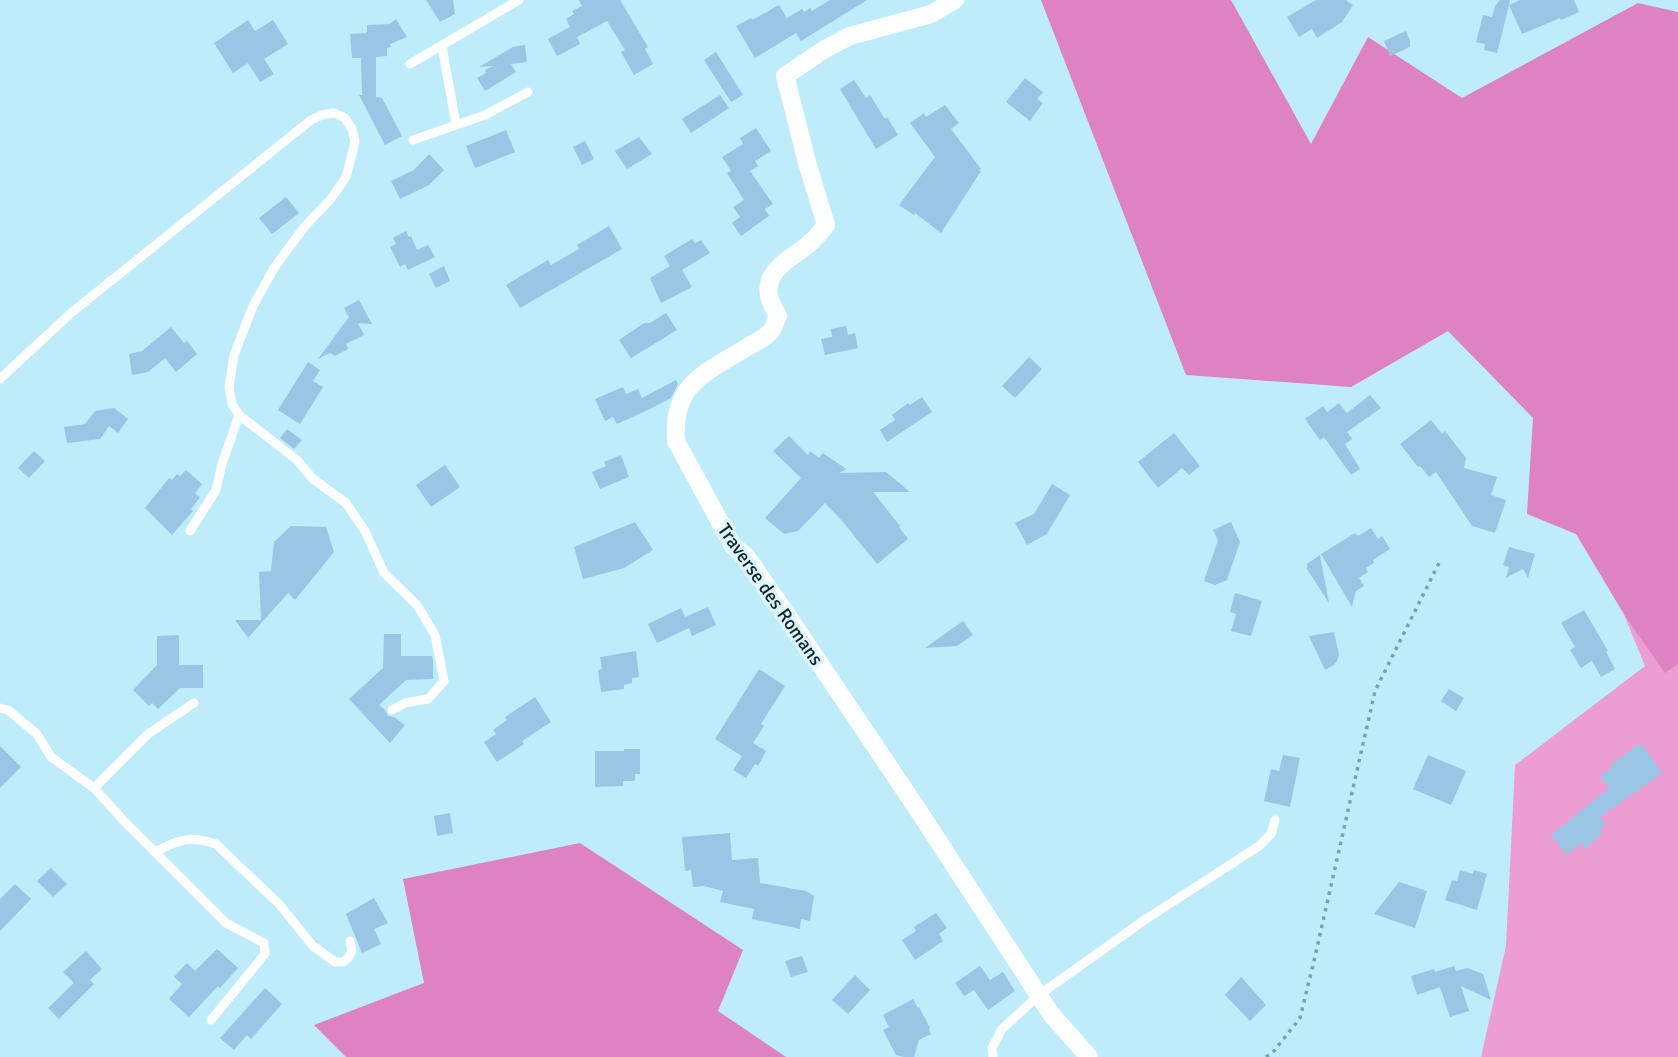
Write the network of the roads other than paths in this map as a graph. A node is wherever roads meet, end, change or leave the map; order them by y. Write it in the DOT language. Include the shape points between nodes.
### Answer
graph roads {
  1 [pos="519,0"];
  2 [pos="955,0"];
  3 [pos="442,46"];
  4 [pos="411,64"];
  5 [pos="528,92"];
  6 [pos="456,125"];
  7 [pos="413,140"];
  8 [pos="0,379"];
  9 [pos="239,415"];
  10 [pos="190,531"];
  11 [pos="194,703"];
  12 [pos="0,708"];
  13 [pos="392,710"];
  14 [pos="94,788"];
  15 [pos="1275,820"];
  16 [pos="155,852"];
  17 [pos="351,941"];
  18 [pos="1039,995"];
  19 [pos="211,1020"];
  20 [pos="993,1057"];
  21 [pos="1089,1057"];
  1 -- 3 [label="lane"];
  2 -- 18 [label="street, Traverse des Romans" via="931,14 850,36 785,76 826,225 813,241 778,266 770,280 769,296 778,316 771,332 689,387 678,406 676,441 733,546 746,556 783,609"];
  3 -- 4 [label="lane"];
  3 -- 6 [label="lane"];
  5 -- 6 [label="lane"];
  6 -- 7 [label="lane"];
  8 -- 9 [label="lane" via="71,313 311,120 334,113 345,118 355,142 346,177 274,268 253,306 234,355 229,387"];
  9 -- 10 [label="lane" via="216,490"];
  9 -- 13 [label="lane" via="346,503 384,573 416,605 435,635 444,681 428,699"];
  11 -- 14 [label="lane" via="148,734"];
  12 -- 14 [label="lane" via="37,734 51,757"];
  14 -- 16 [label="lane"];
  15 -- 18 [label="lane" via="1271,834 1259,846"];
  16 -- 17 [label="lane" via="189,839 216,844 279,904 313,946 335,962 348,958"];
  16 -- 19 [label="lane" via="226,923 264,943 265,954"];
  18 -- 20 [label="lane" via="1002,1029 992,1048"];
  18 -- 21 [label="street, Traverse des Romans"];
}
